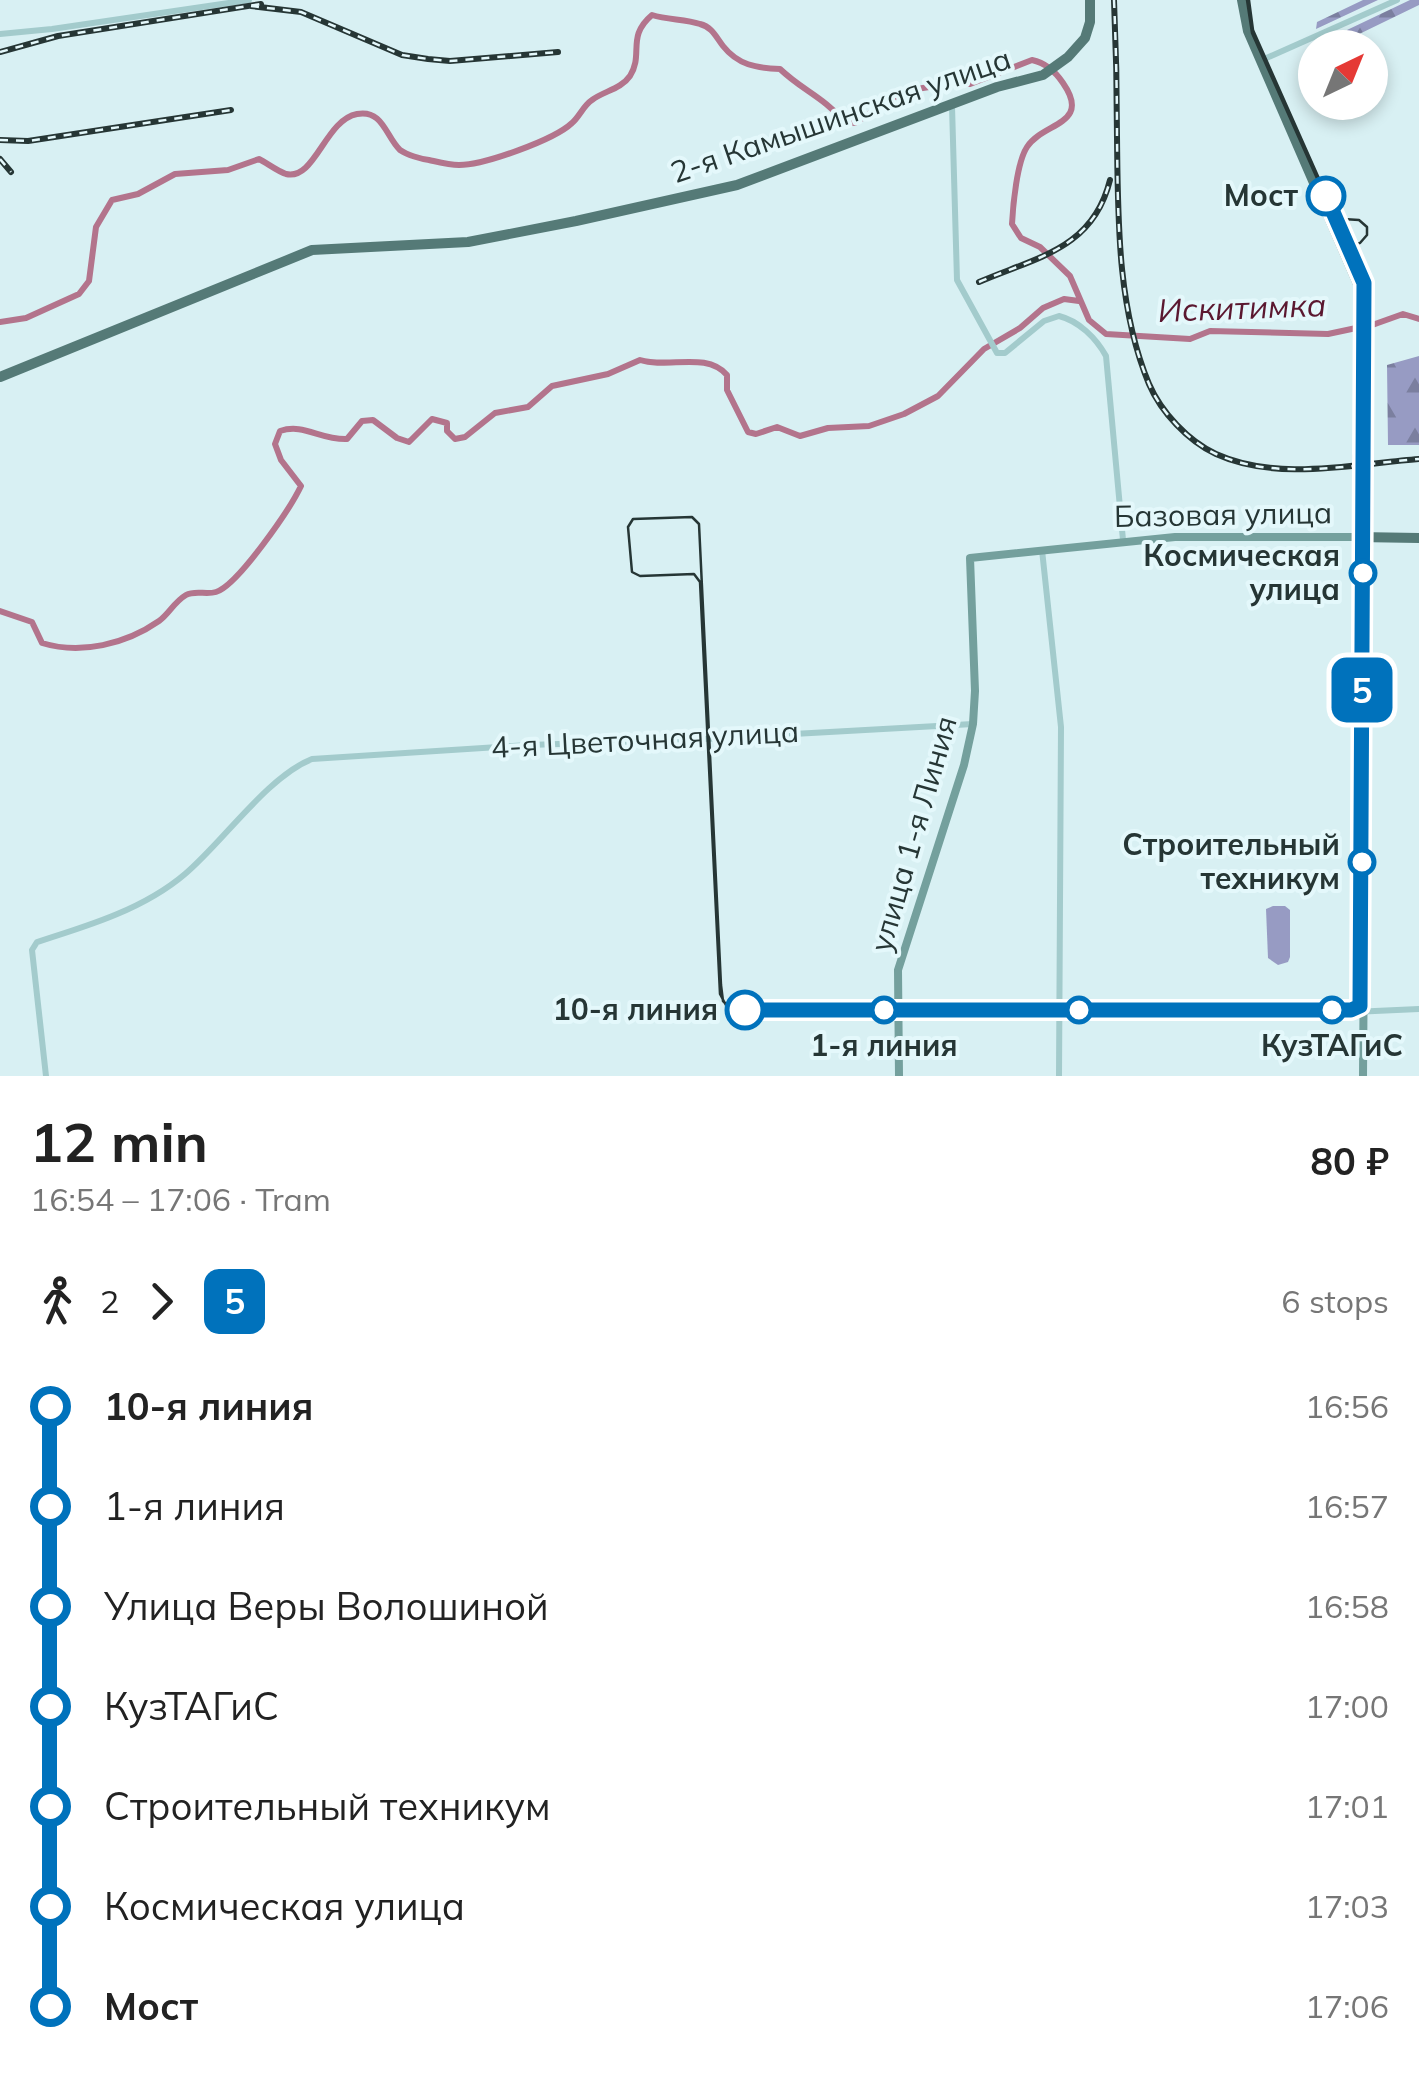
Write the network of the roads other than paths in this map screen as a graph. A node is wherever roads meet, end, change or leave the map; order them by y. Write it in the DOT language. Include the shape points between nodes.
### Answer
graph roads {
  1 [pos="249,0"];
  2 [pos="1090,0"];
  3 [pos="1242,0"];
  4 [pos="1397,0"];
  5 [pos="0,34"];
  6 [pos="1261,61"];
  7 [pos="952,106"];
  8 [pos="0,377"];
  9 [pos="1363,538"];
  10 [pos="1419,538"];
  11 [pos="1123,540"];
  12 [pos="1042,550"];
  13 [pos="970,558"];
  14 [pos="973,724"];
  15 [pos="899,1007"];
  16 [pos="1059,1008"];
  17 [pos="1419,1008"];
  18 [pos="1364,1010"];
  19 [pos="46,1076"];
  20 [pos="898,1076"];
  21 [pos="1059,1076"];
  22 [pos="1363,1076"];
  1 -- 5 [label="street"];
  2 -- 7 [label="main road, 2-я Камышинская улица" via="1086,38 1058,64"];
  3 -- 6 [label="main road"];
  4 -- 6 [label="street"];
  6 -- 9 [label="main road, bridge" via="1356,279"];
  7 -- 8 [label="main road, 2-я Камышинская улица" via="711,193 468,242 298,254"];
  7 -- 11 [label="street" via="957,280 998,354 1059,316 1099,344 1106,356"];
  9 -- 10 [label="main road, Базовая улица"];
  9 -- 11 [label="main road, Базовая улица"];
  9 -- 18 [label="main road"];
  11 -- 12 [label="main road, Базовая улица"];
  12 -- 13 [label="main road, Базовая улица"];
  12 -- 16 [label="street" via="1062,727"];
  13 -- 14 [label="main road, улица 1-я Линия"];
  14 -- 15 [label="main road, улица 1-я Линия" via="901,960"];
  14 -- 19 [label="street, 4-я Цветочная улица" via="318,758 290,772 184,876 108,918 37,942 32,950"];
  15 -- 16 [label="street"];
  15 -- 20 [label="main road, улица 1-я Линия"];
  16 -- 18 [label="street"];
  16 -- 21 [label="street"];
  17 -- 18 [label="street"];
  18 -- 22 [label="main road"];
}
